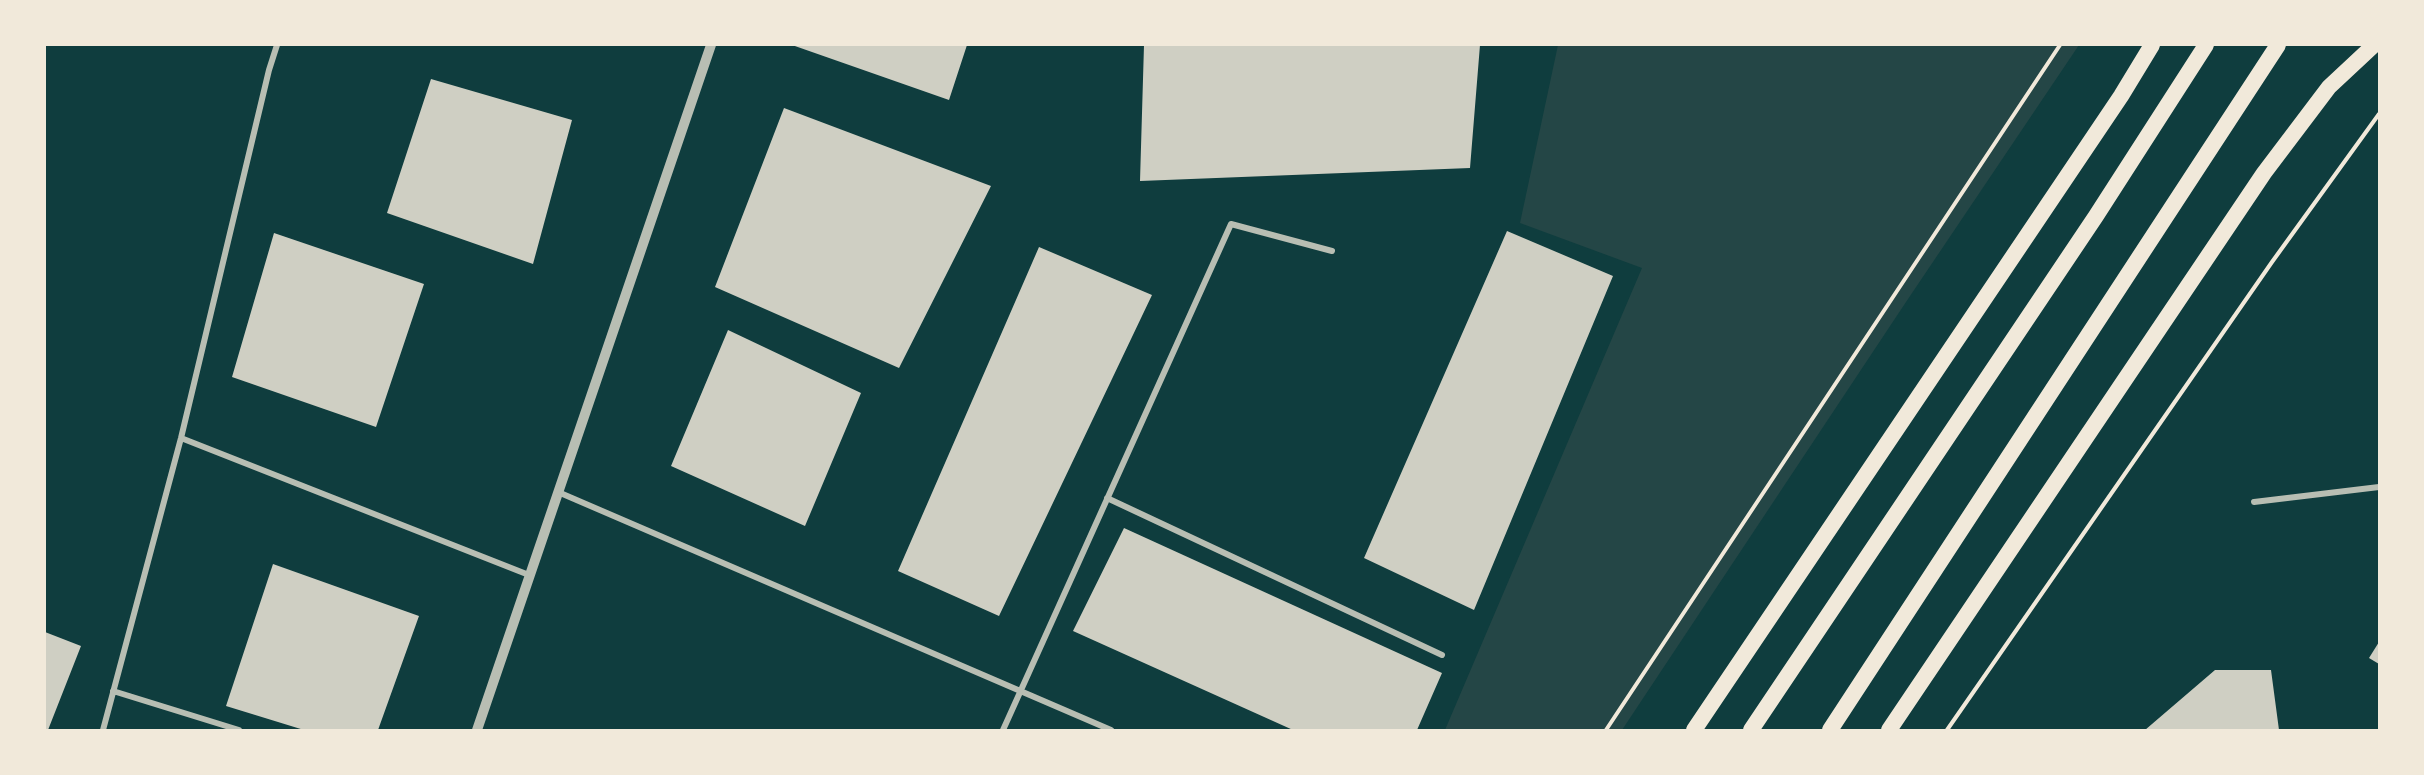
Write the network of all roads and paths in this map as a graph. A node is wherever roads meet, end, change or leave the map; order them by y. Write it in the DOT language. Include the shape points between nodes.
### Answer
graph roads {
  1 [pos="277,45"];
  2 [pos="711,45"];
  3 [pos="2060,45"];
  4 [pos="2152,45"];
  5 [pos="2206,45"];
  6 [pos="2278,45"];
  7 [pos="2374,45"];
  8 [pos="2379,114"];
  9 [pos="1332,251"];
  10 [pos="181,438"];
  11 [pos="2379,487"];
  12 [pos="558,492"];
  13 [pos="1107,498"];
  14 [pos="2254,502"];
  15 [pos="529,575"];
  16 [pos="1442,655"];
  17 [pos="113,691"];
  18 [pos="1020,692"];
  19 [pos="103,730"];
  20 [pos="239,730"];
  21 [pos="477,730"];
  22 [pos="1003,730"];
  23 [pos="1111,730"];
  24 [pos="1606,730"];
  25 [pos="1694,730"];
  26 [pos="1751,730"];
  27 [pos="1830,730"];
  28 [pos="1889,730"];
  29 [pos="1947,730"];
  1 -- 10 [label="street"];
  2 -- 12 [label="street"];
  3 -- 24 [label="path"];
  4 -- 25 [label="highway"];
  5 -- 26 [label="highway"];
  6 -- 27 [label="highway"];
  7 -- 28 [label="highway" via="2329,87 2264,173"];
  8 -- 29 [label="path"];
  9 -- 13 [label="street" via="1231,224"];
  10 -- 15 [label="street"];
  10 -- 17 [label="street"];
  11 -- 14 [label="street"];
  12 -- 15 [label="street"];
  12 -- 18 [label="street"];
  13 -- 16 [label="street"];
  13 -- 18 [label="street"];
  15 -- 21 [label="street"];
  17 -- 19 [label="street"];
  17 -- 20 [label="street"];
  18 -- 22 [label="street"];
  18 -- 23 [label="street"];
}
